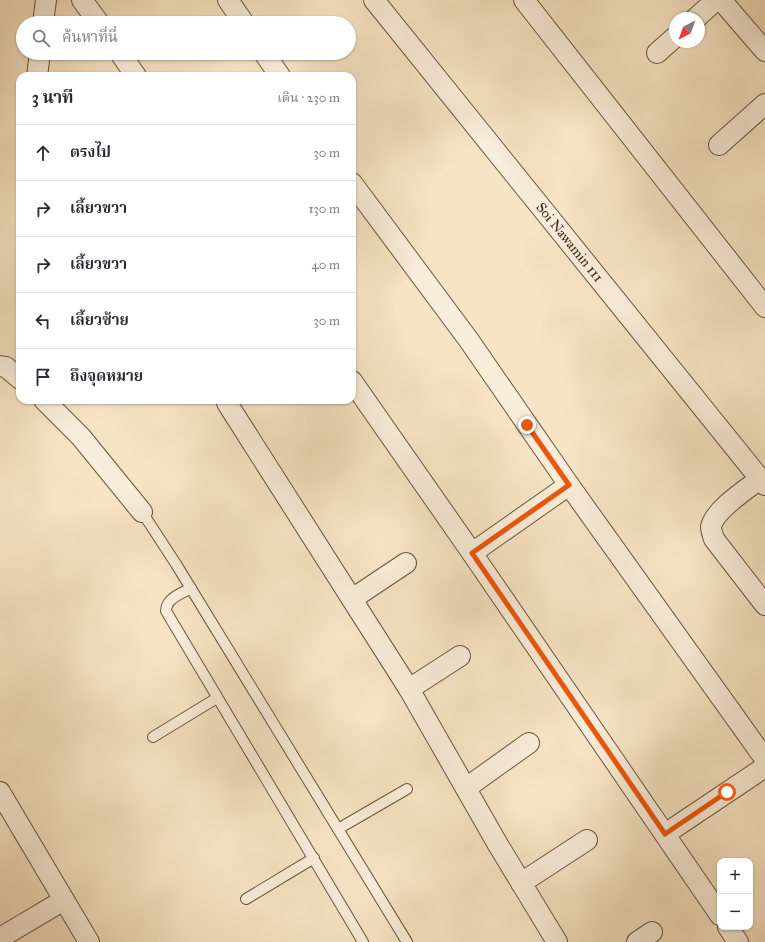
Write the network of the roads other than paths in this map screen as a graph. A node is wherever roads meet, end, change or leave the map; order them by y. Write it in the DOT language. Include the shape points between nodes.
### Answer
graph roads {
  1 [pos="46,0"];
  2 [pos="82,0"];
  3 [pos="228,0"];
  4 [pos="374,0"];
  5 [pos="524,0"];
  6 [pos="716,0"];
  7 [pos="721,0"];
  8 [pos="703,12"];
  9 [pos="44,16"];
  10 [pos="94,16"];
  11 [pos="239,16"];
  12 [pos="669,42"];
  13 [pos="765,51"];
  14 [pos="657,53"];
  15 [pos="39,60"];
  16 [pos="125,60"];
  17 [pos="269,60"];
  18 [pos="38,72"];
  19 [pos="133,72"];
  20 [pos="277,72"];
  21 [pos="765,104"];
  22 [pos="719,145"];
  23 [pos="356,188"];
  24 [pos="765,307"];
  25 [pos="356,388"];
  26 [pos="48,404"];
  27 [pos="228,404"];
  28 [pos="763,482"];
  29 [pos="569,485"];
  30 [pos="142,512"];
  31 [pos="472,553"];
  32 [pos="406,563"];
  33 [pos="191,588"];
  34 [pos="352,599"];
  35 [pos="765,605"];
  36 [pos="460,656"];
  37 [pos="409,689"];
  38 [pos="217,698"];
  39 [pos="153,737"];
  40 [pos="529,742"];
  41 [pos="765,759"];
  42 [pos="765,767"];
  43 [pos="466,788"];
  44 [pos="407,789"];
  45 [pos="0,792"];
  46 [pos="338,829"];
  47 [pos="665,834"];
  48 [pos="587,840"];
  49 [pos="314,858"];
  50 [pos="521,883"];
  51 [pos="246,899"];
  52 [pos="64,900"];
  53 [pos="717,911"];
  54 [pos="730,930"];
  55 [pos="0,938"];
  56 [pos="90,942"];
  57 [pos="363,942"];
  58 [pos="407,942"];
  59 [pos="557,942"];
  60 [pos="738,942"];
  1 -- 9 [label="street"];
  2 -- 10 [label="street"];
  3 -- 11 [label="street"];
  4 -- 28 [label="street, Soi Nawamin 111"];
  5 -- 24 [label="street"];
  6 -- 8 [label="street"];
  7 -- 13 [label="street"];
  12 -- 14 [label="street"];
  15 -- 18 [label="street"];
  16 -- 19 [label="street"];
  17 -- 20 [label="street"];
  21 -- 22 [label="street"];
  23 -- 29 [label="street" via="468,340"];
  25 -- 31 [label="street"];
  26 -- 30 [label="street" via="81,437"];
  27 -- 34 [label="street"];
  28 -- 35 [label="street" via="720,511 711,529 714,539"];
  29 -- 31 [label="street"];
  29 -- 41 [label="street"];
  30 -- 33 [label="lane"];
  31 -- 47 [label="street"];
  32 -- 34 [label="street"];
  33 -- 38 [label="lane" via="170,600 166,611"];
  33 -- 46 [label="lane"];
  34 -- 37 [label="street"];
  36 -- 37 [label="street"];
  37 -- 43 [label="street"];
  38 -- 39 [label="lane"];
  38 -- 49 [label="lane"];
  40 -- 43 [label="street"];
  42 -- 47 [label="street"];
  43 -- 50 [label="street"];
  44 -- 46 [label="lane"];
  45 -- 52 [label="street"];
  46 -- 58 [label="lane"];
  47 -- 53 [label="street"];
  48 -- 50 [label="street"];
  49 -- 51 [label="lane"];
  49 -- 57 [label="lane"];
  50 -- 59 [label="street"];
  52 -- 55 [label="street"];
  52 -- 56 [label="street"];
  54 -- 60 [label="street"];
}
